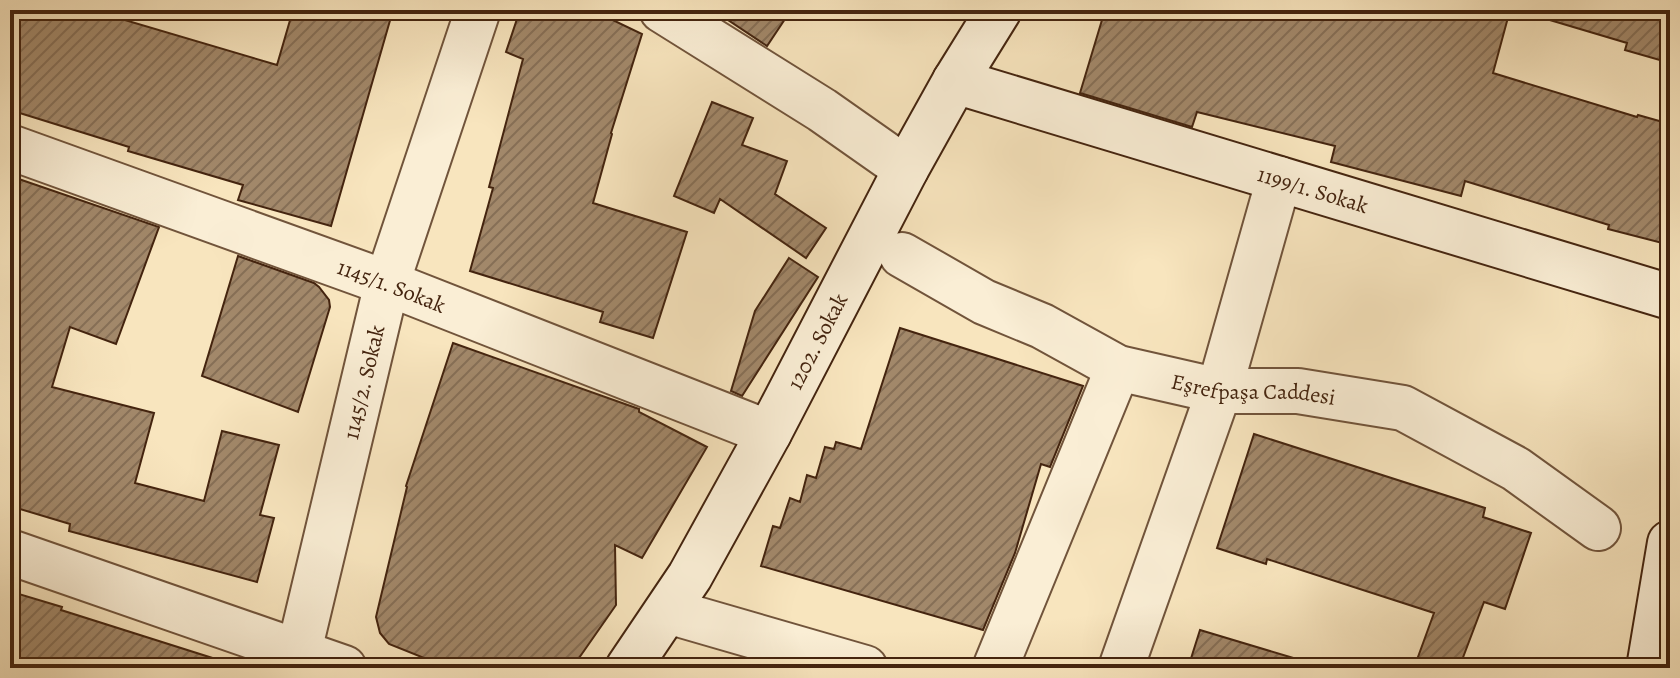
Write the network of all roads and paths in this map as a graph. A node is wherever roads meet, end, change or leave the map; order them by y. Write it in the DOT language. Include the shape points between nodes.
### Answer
graph roads {
  1 [pos="478,10"];
  2 [pos="662,10"];
  3 [pos="999,10"];
  4 [pos="955,81"];
  5 [pos="10,147"];
  6 [pos="906,169"];
  7 [pos="1279,179"];
  8 [pos="902,255"];
  9 [pos="387,283"];
  10 [pos="1670,297"];
  11 [pos="1118,368"];
  12 [pos="1219,391"];
  13 [pos="769,433"];
  14 [pos="1598,528"];
  15 [pos="1670,543"];
  16 [pos="10,552"];
  17 [pos="668,611"];
  18 [pos="297,660"];
  19 [pos="344,668"];
  20 [pos="628,668"];
  21 [pos="865,668"];
  22 [pos="995,668"];
  23 [pos="1121,668"];
  24 [pos="1649,668"];
  1 -- 9 [label="street, 1145/2. Sokak"];
  2 -- 6 [label="street"];
  3 -- 4 [label="street, 1202. Sokak"];
  4 -- 6 [label="street, 1202. Sokak"];
  4 -- 7 [label="street, 1199/1. Sokak"];
  5 -- 9 [label="street, 1145/1. Sokak"];
  6 -- 13 [label="street, 1202. Sokak"];
  7 -- 10 [label="street, 1199/1. Sokak"];
  7 -- 12 [label="street"];
  8 -- 11 [label="street, Eşrefpaşa Caddesi"];
  9 -- 13 [label="street, 1145/1. Sokak"];
  9 -- 18 [label="street, 1145/2. Sokak"];
  11 -- 12 [label="street, Eşrefpaşa Caddesi"];
  11 -- 22 [label="street"];
  12 -- 14 [label="street, Eşrefpaşa Caddesi" via="1298,391 1403,408 1516,469"];
  12 -- 23 [label="street"];
  13 -- 17 [label="street, 1202. Sokak"];
  15 -- 24 [label="street"];
  16 -- 18 [label="street"];
  17 -- 20 [label="street, 1202. Sokak"];
  17 -- 21 [label="street"];
  18 -- 19 [label="street"];
}
